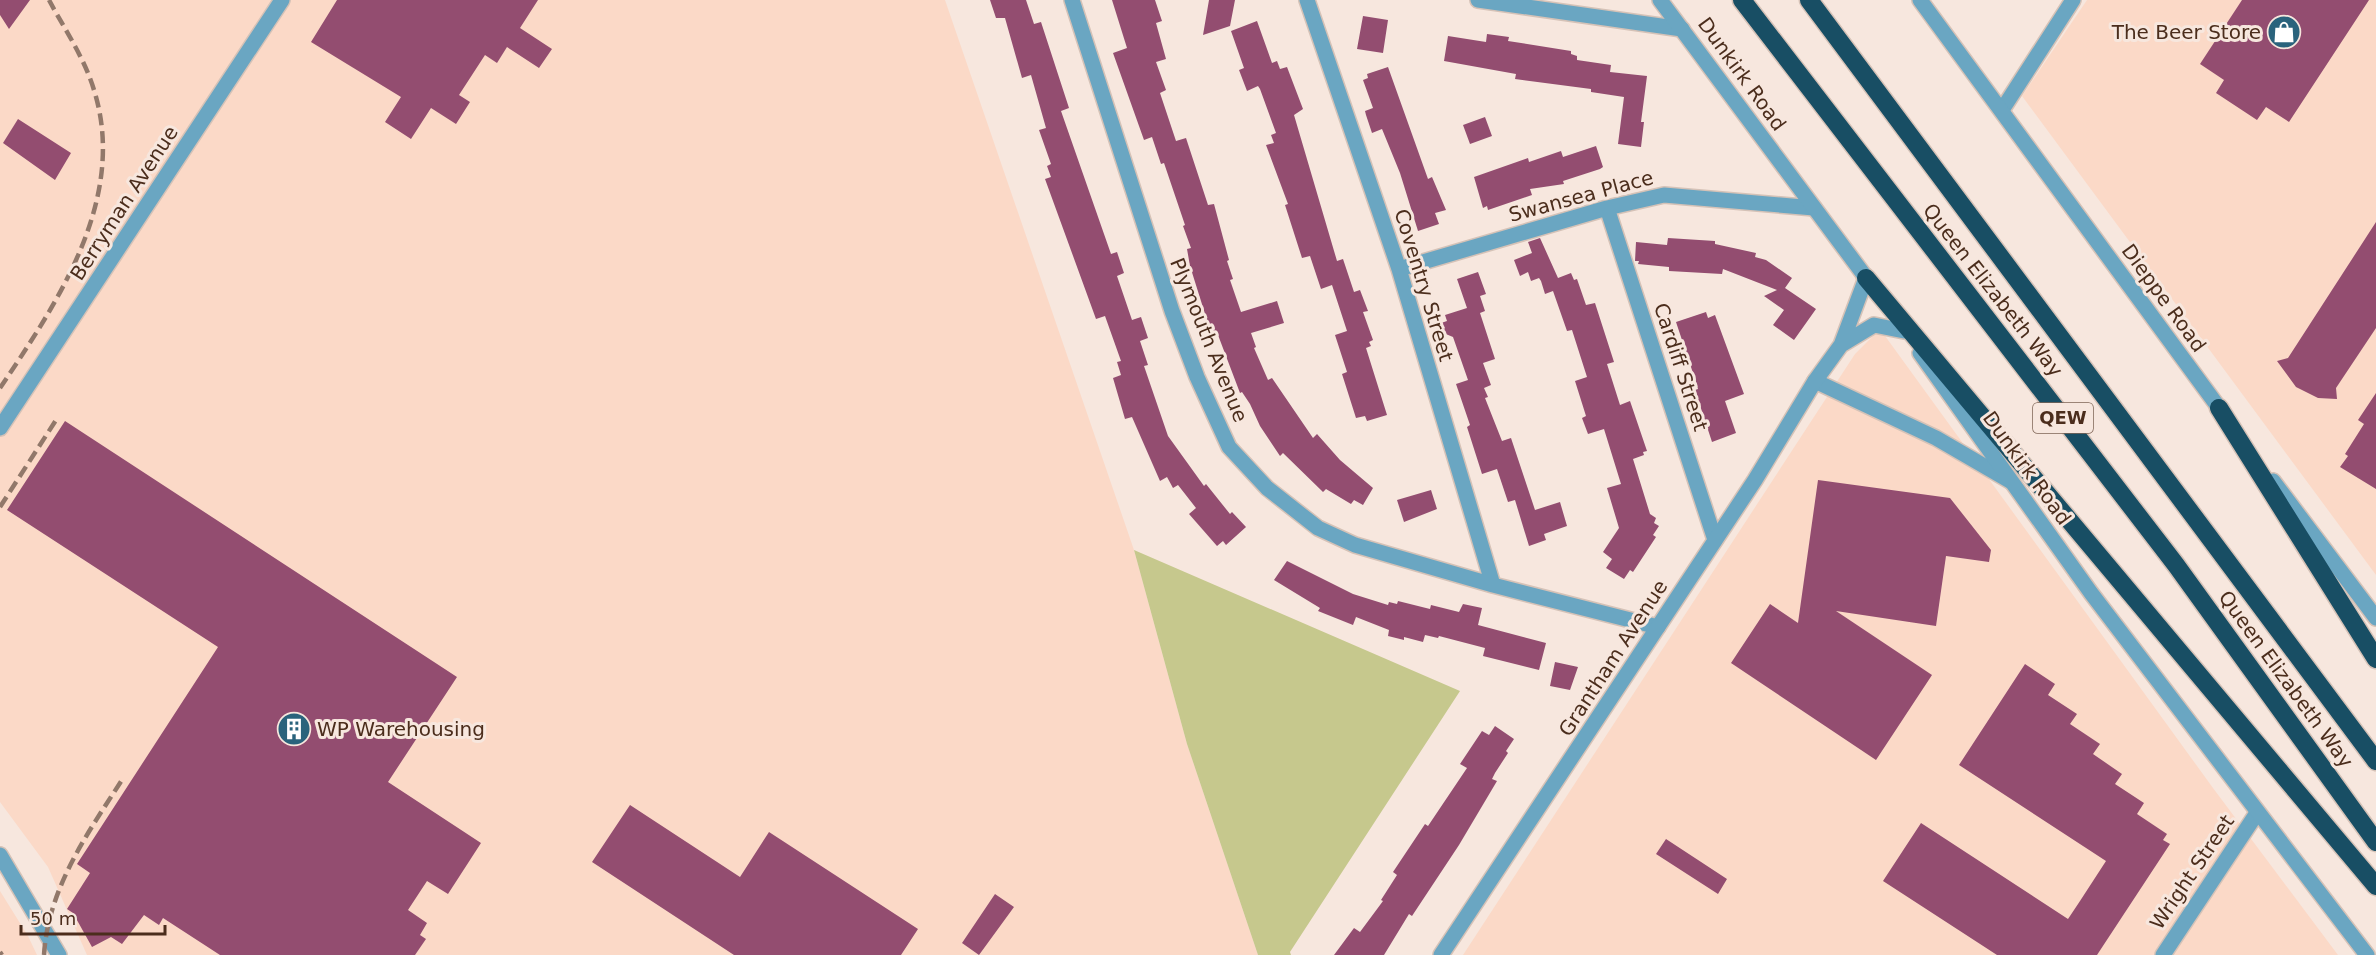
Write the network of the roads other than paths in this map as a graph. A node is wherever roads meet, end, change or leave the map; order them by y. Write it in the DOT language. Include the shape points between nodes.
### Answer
graph roads {
  1 [pos="282,0"];
  2 [pos="1072,0"];
  3 [pos="1307,0"];
  4 [pos="1478,0"];
  5 [pos="1660,0"];
  6 [pos="1742,0"];
  7 [pos="1809,0"];
  8 [pos="1920,0"];
  9 [pos="2073,0"];
  10 [pos="1682,28"];
  11 [pos="2002,110"];
  12 [pos="1607,208"];
  13 [pos="1814,208"];
  14 [pos="1399,269"];
  15 [pos="1866,278"];
  16 [pos="1904,331"];
  17 [pos="1920,342"];
  18 [pos="1841,345"];
  19 [pos="1815,381"];
  20 [pos="2219,408"];
  21 [pos="0,428"];
  22 [pos="2010,481"];
  23 [pos="1715,540"];
  24 [pos="1493,585"];
  25 [pos="2376,618"];
  26 [pos="1658,627"];
  27 [pos="2376,659"];
  28 [pos="2376,761"];
  29 [pos="2257,813"];
  30 [pos="2376,842"];
  31 [pos="0,855"];
  32 [pos="2376,886"];
  33 [pos="59,955"];
  34 [pos="1441,955"];
  35 [pos="2163,955"];
  36 [pos="2367,955"];
  1 -- 21 [label="street, Berryman Avenue"];
  2 -- 24 [label="street, Plymouth Avenue" via="1172,310 1229,447 1267,488 1318,528 1355,545"];
  3 -- 14 [label="street, Coventry Street"];
  4 -- 10 [label="street"];
  5 -- 10 [label="street, Dunkirk Road"];
  6 -- 30 [label="highway, Queen Elizabeth Way / QEW" via="2176,565"];
  7 -- 28 [label="highway, Queen Elizabeth Way / QEW"];
  8 -- 11 [label="street, Dieppe Road"];
  9 -- 11 [label="street"];
  10 -- 13 [label="street, Dunkirk Road"];
  11 -- 20 [label="street, Dieppe Road"];
  12 -- 13 [label="street, Swansea Place" via="1664,195"];
  12 -- 14 [label="street, Swansea Place"];
  12 -- 23 [label="street, Cardiff Street"];
  13 -- 15 [label="street, Dunkirk Road"];
  14 -- 24 [label="street, Coventry Street"];
  15 -- 16 [label="street, Dunkirk Road"];
  15 -- 17 [label="highway"];
  15 -- 18 [label="street, Grantham Avenue"];
  16 -- 17 [label="highway"];
  16 -- 18 [label="street, Grantham Avenue" via="1874,325"];
  16 -- 22 [label="street, Dunkirk Road"];
  17 -- 32 [label="highway"];
  18 -- 19 [label="street, Grantham Avenue"];
  19 -- 22 [label="street" via="1936,438"];
  19 -- 23 [label="street, Grantham Avenue"];
  20 -- 25 [label="street, Dieppe Road"];
  20 -- 27 [label="highway"];
  22 -- 29 [label="street, Dunkirk Road"];
  23 -- 26 [label="street, Grantham Avenue"];
  24 -- 26 [label="street, Plymouth Avenue"];
  26 -- 34 [label="street, Grantham Avenue"];
  29 -- 35 [label="street, Wright Street"];
  29 -- 36 [label="street, Dunkirk Road"];
  31 -- 33 [label="street"];
}
